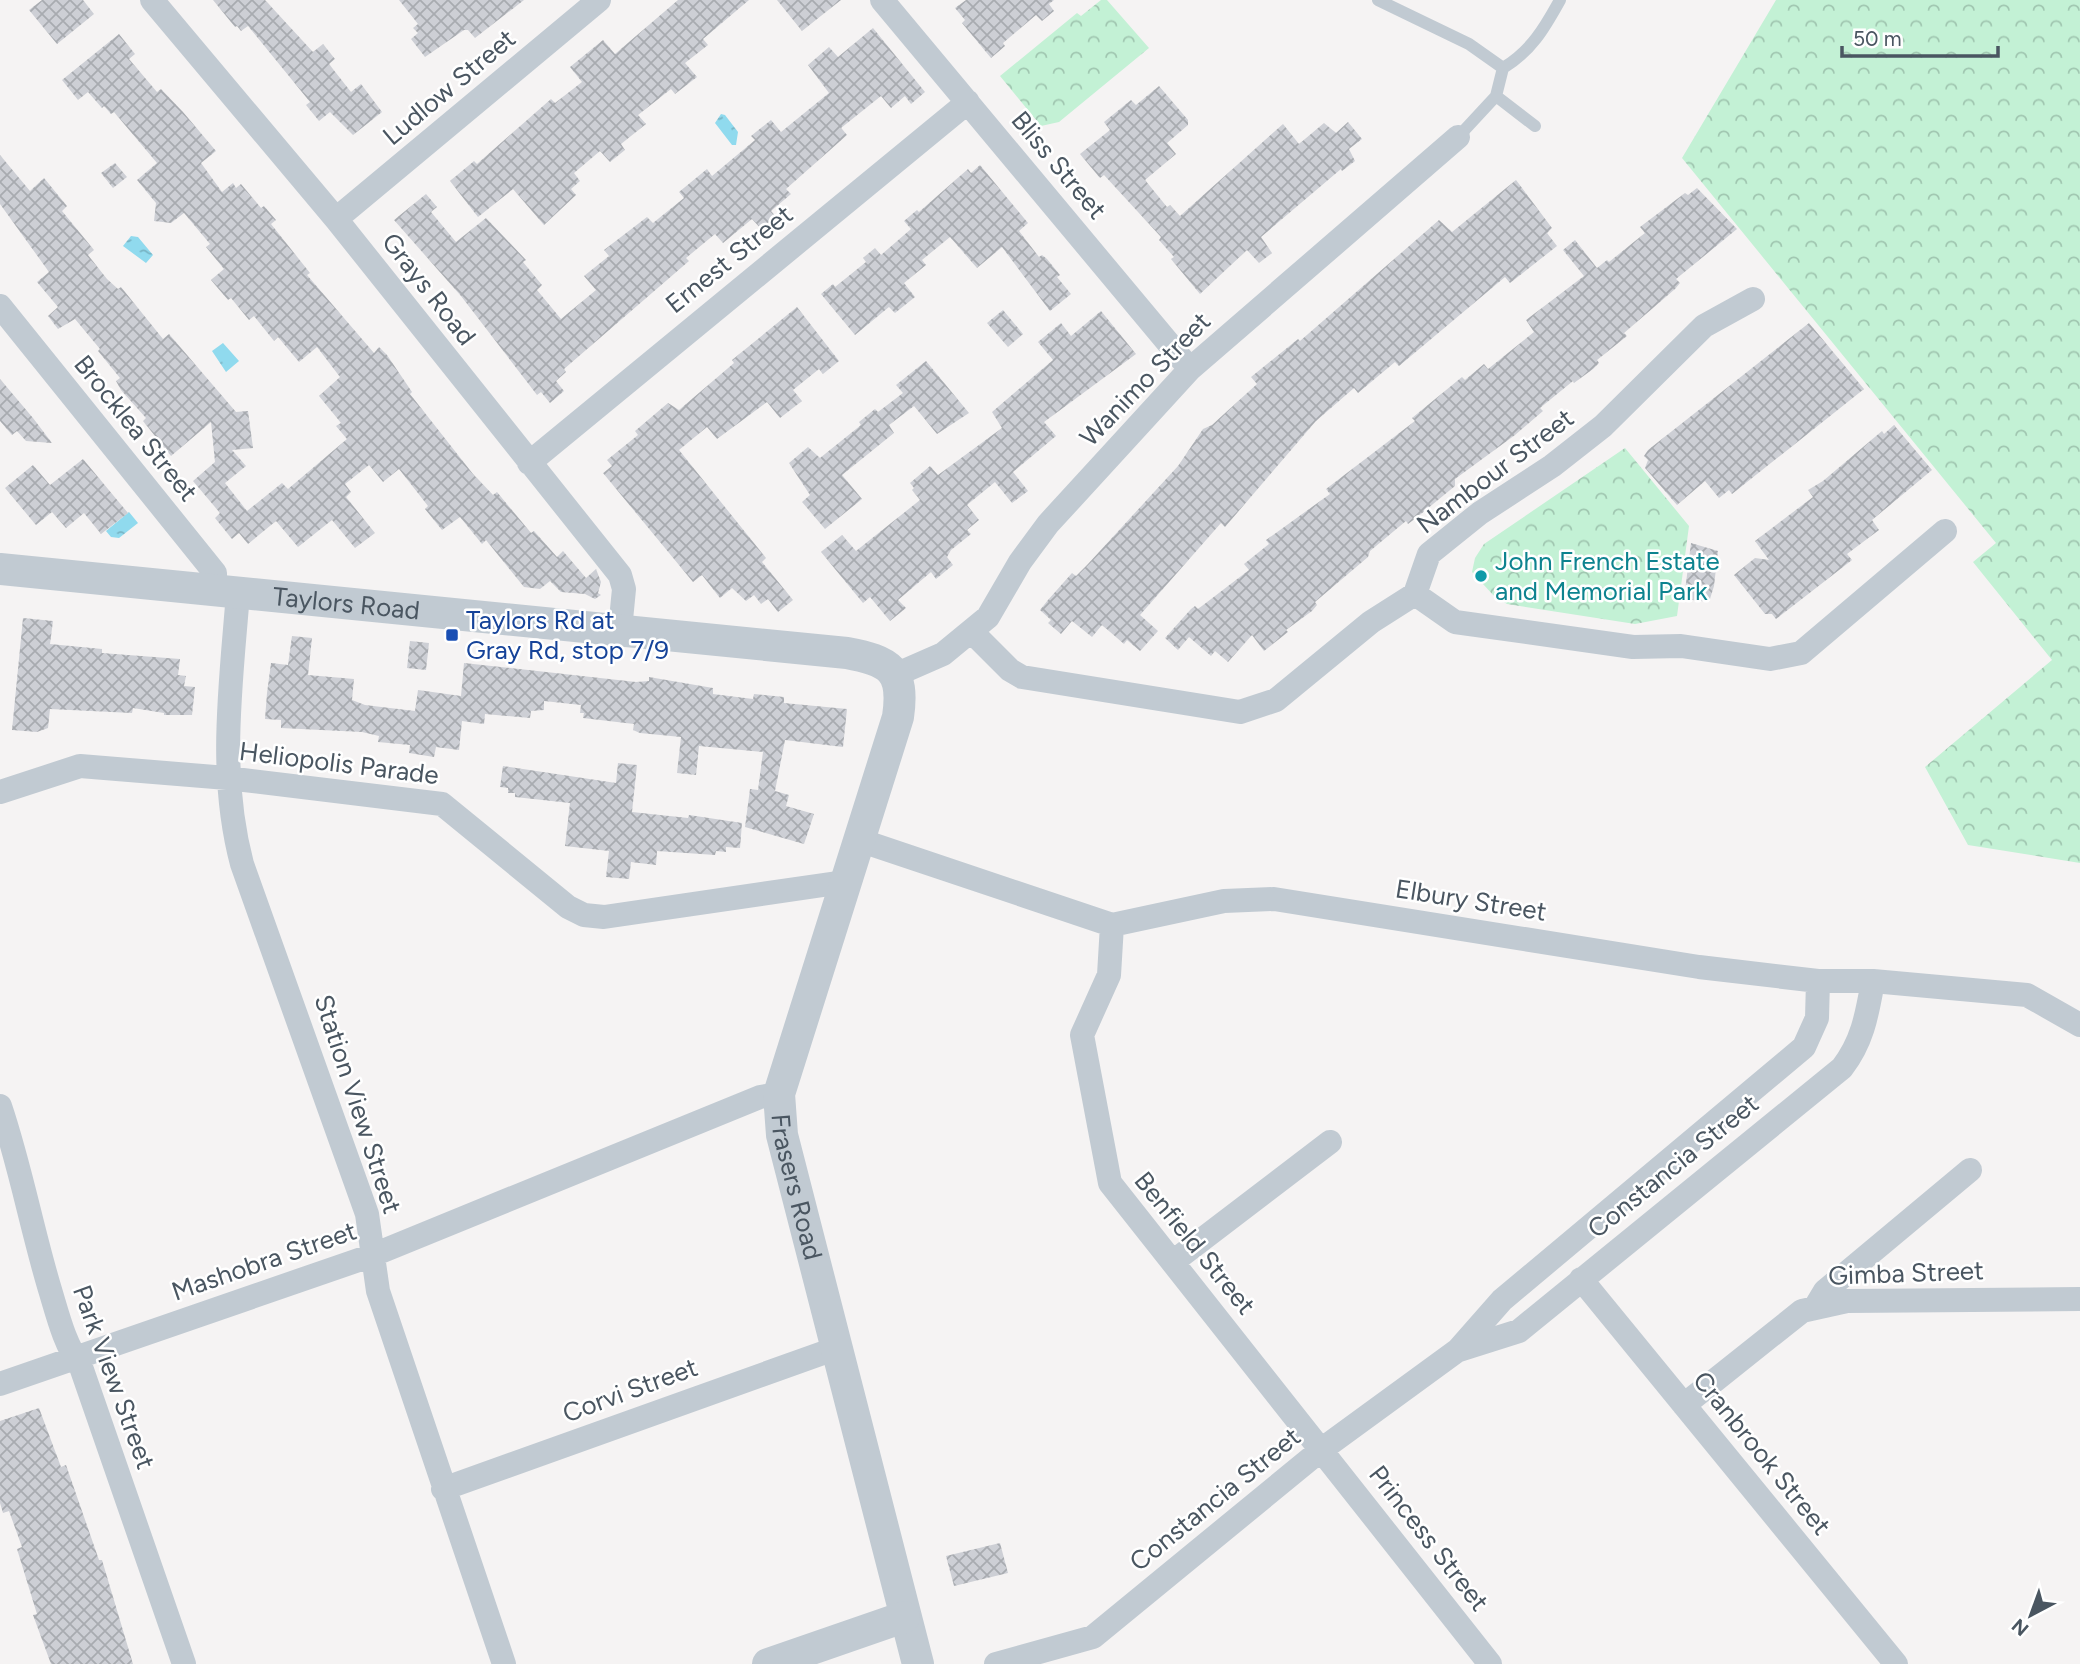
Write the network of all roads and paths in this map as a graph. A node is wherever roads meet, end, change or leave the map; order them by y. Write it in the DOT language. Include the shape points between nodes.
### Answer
graph roads {
  1 [pos="152,0"];
  2 [pos="599,0"];
  3 [pos="883,0"];
  4 [pos="1378,0"];
  5 [pos="1560,0"];
  6 [pos="1503,68"];
  7 [pos="1496,96"];
  8 [pos="968,102"];
  9 [pos="1535,126"];
  10 [pos="1458,137"];
  11 [pos="336,219"];
  12 [pos="1753,299"];
  13 [pos="0,306"];
  14 [pos="1190,369"];
  15 [pos="529,463"];
  16 [pos="1945,531"];
  17 [pos="0,569"];
  18 [pos="227,592"];
  19 [pos="1415,594"];
  20 [pos="620,630"];
  21 [pos="971,631"];
  22 [pos="895,675"];
  23 [pos="227,778"];
  24 [pos="0,792"];
  25 [pos="859,840"];
  26 [pos="844,882"];
  27 [pos="1112,925"];
  28 [pos="1818,981"];
  29 [pos="1873,981"];
  30 [pos="2080,1025"];
  31 [pos="779,1094"];
  32 [pos="0,1106"];
  33 [pos="1330,1142"];
  34 [pos="1970,1170"];
  35 [pos="373,1255"];
  36 [pos="1174,1261"];
  37 [pos="1581,1279"];
  38 [pos="2080,1299"];
  39 [pos="1816,1306"];
  40 [pos="837,1348"];
  41 [pos="1458,1350"];
  42 [pos="75,1358"];
  43 [pos="0,1384"];
  44 [pos="1684,1405"];
  45 [pos="1321,1450"];
  46 [pos="443,1489"];
  47 [pos="904,1617"];
  48 [pos="184,1664"];
  49 [pos="504,1664"];
  50 [pos="768,1664"];
  51 [pos="918,1664"];
  52 [pos="996,1664"];
  53 [pos="1490,1664"];
  54 [pos="1896,1664"];
  1 -- 11 [label="street, Grays Road"];
  2 -- 11 [label="street, Ludlow Street"];
  3 -- 8 [label="street, Bliss Street"];
  4 -- 6 [label="lane" via="1469,44"];
  5 -- 6 [label="lane" via="1531,47"];
  6 -- 7 [label="lane"];
  7 -- 9 [label="lane"];
  7 -- 10 [label="lane"];
  8 -- 14 [label="street, Bliss Street"];
  8 -- 15 [label="street, Ernest Street"];
  10 -- 14 [label="street, Wanimo Street"];
  11 -- 15 [label="street, Grays Road"];
  12 -- 19 [label="street, Nambour Street" via="1704,326 1604,426 1429,554"];
  13 -- 18 [label="street, Brocklea Street"];
  14 -- 21 [label="street, Wanimo Street" via="1048,524 1020,562 995,609"];
  15 -- 20 [label="street, Grays Road" via="620,575 624,589"];
  16 -- 19 [label="street" via="1801,653 1770,659 1681,646 1633,648 1455,622"];
  17 -- 18 [label="street, Taylors Road"];
  18 -- 20 [label="street, Taylors Road"];
  18 -- 23 [label="street, Station View Street"];
  19 -- 21 [label="street" via="1371,622 1276,700 1240,712 1022,677"];
  20 -- 22 [label="street, Taylors Road" via="847,653 885,662"];
  21 -- 22 [label="street, Wanimo Street" via="943,654"];
  22 -- 25 [label="street, Frasers Road" via="898,717"];
  23 -- 24 [label="street, Heliopolis Parade" via="80,766"];
  23 -- 26 [label="street, Heliopolis Parade" via="442,804 568,907 584,915 604,917"];
  23 -- 35 [label="street, Station View Street" via="231,823 242,864 367,1214"];
  25 -- 26 [label="street, Frasers Road"];
  25 -- 27 [label="street"];
  26 -- 31 [label="street, Frasers Road"];
  27 -- 28 [label="street, Elbury Street" via="1224,901 1274,899 1699,967"];
  27 -- 36 [label="street, Benfield Street" via="1109,975 1083,1035 1092,1089 1110,1183"];
  28 -- 29 [label="street, Elbury Street"];
  28 -- 41 [label="street, Constancia Street" via="1817,1018 1804,1047 1502,1300"];
  29 -- 30 [label="street, Elbury Street" via="2027,995"];
  29 -- 37 [label="street, Constancia Street" via="1863,1032 1842,1068"];
  31 -- 35 [label="street, Mashobra Street" via="760,1097"];
  31 -- 40 [label="street, Frasers Road" via="782,1135"];
  32 -- 42 [label="street, Park View Street" via="15,1148 38,1251"];
  33 -- 36 [label="street"];
  34 -- 39 [label="street" via="1825,1291"];
  35 -- 42 [label="street, Mashobra Street"];
  35 -- 46 [label="street, Station View Street" via="377,1291"];
  36 -- 45 [label="street, Benfield Street"];
  37 -- 41 [label="street, Constancia Street" via="1519,1331"];
  37 -- 44 [label="street, Cranbrook Street"];
  38 -- 39 [label="street, Gimba Street" via="1847,1301"];
  39 -- 44 [label="street, Gimba Street" via="1802,1311"];
  40 -- 46 [label="street, Corvi Street"];
  40 -- 47 [label="street, Frasers Road"];
  41 -- 45 [label="street, Constancia Street"];
  42 -- 43 [label="street, Mashobra Street"];
  42 -- 48 [label="street, Park View Street"];
  44 -- 54 [label="street, Cranbrook Street"];
  45 -- 52 [label="street, Constancia Street" via="1093,1637"];
  45 -- 53 [label="street, Princess Street"];
  46 -- 49 [label="street, Station View Street"];
  47 -- 50 [label="street"];
  47 -- 51 [label="street, Frasers Road"];
}
